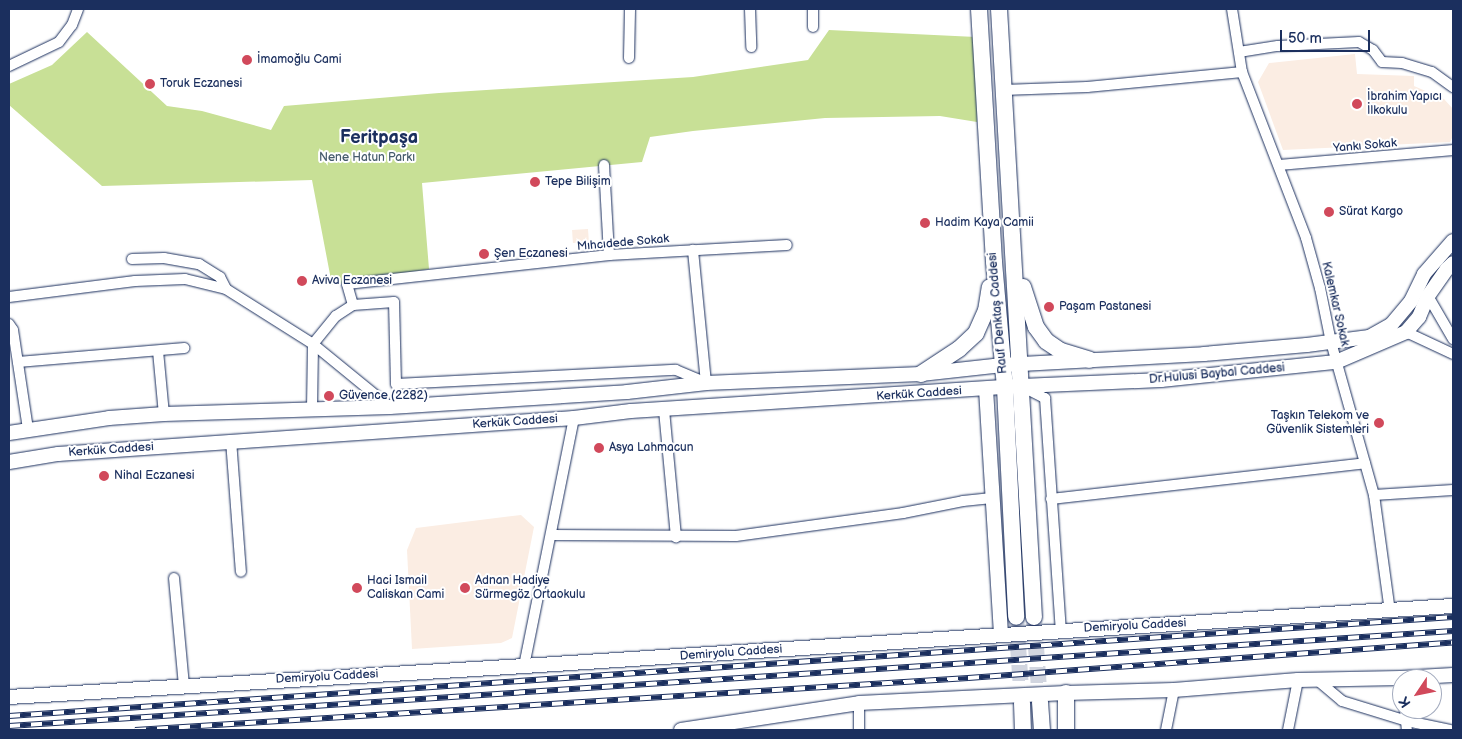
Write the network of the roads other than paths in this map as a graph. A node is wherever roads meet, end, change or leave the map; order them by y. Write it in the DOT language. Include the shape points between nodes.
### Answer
graph roads {
  1 [pos="78,9"];
  2 [pos="630,9"];
  3 [pos="750,9"];
  4 [pos="813,9"];
  5 [pos="979,9"];
  6 [pos="999,9"];
  7 [pos="1232,9"];
  8 [pos="813,28"];
  9 [pos="751,47"];
  10 [pos="1239,52"];
  11 [pos="629,58"];
  12 [pos="9,66"];
  13 [pos="1242,72"];
  14 [pos="1453,87"];
  15 [pos="1003,90"];
  16 [pos="1453,150"];
  17 [pos="604,166"];
  18 [pos="1279,166"];
  19 [pos="1453,241"];
  20 [pos="787,245"];
  21 [pos="693,250"];
  22 [pos="1014,251"];
  23 [pos="609,255"];
  24 [pos="132,259"];
  25 [pos="994,262"];
  26 [pos="1453,264"];
  27 [pos="226,289"];
  28 [pos="1428,296"];
  29 [pos="9,298"];
  30 [pos="353,306"];
  31 [pos="9,324"];
  32 [pos="1406,332"];
  33 [pos="1453,339"];
  34 [pos="1331,342"];
  35 [pos="314,344"];
  36 [pos="184,348"];
  37 [pos="158,352"];
  38 [pos="1453,354"];
  39 [pos="1090,360"];
  40 [pos="18,362"];
  41 [pos="1336,362"];
  42 [pos="1021,364"];
  43 [pos="1003,365"];
  44 [pos="921,374"];
  45 [pos="706,383"];
  46 [pos="1022,386"];
  47 [pos="1005,388"];
  48 [pos="986,389"];
  49 [pos="390,406"];
  50 [pos="312,409"];
  51 [pos="664,410"];
  52 [pos="164,414"];
  53 [pos="574,418"];
  54 [pos="28,429"];
  55 [pos="9,433"];
  56 [pos="231,440"];
  57 [pos="9,462"];
  58 [pos="1365,463"];
  59 [pos="1453,490"];
  60 [pos="1374,495"];
  61 [pos="992,498"];
  62 [pos="1051,499"];
  63 [pos="551,535"];
  64 [pos="676,537"];
  65 [pos="241,572"];
  66 [pos="174,578"];
  67 [pos="1453,606"];
  68 [pos="1390,612"];
  69 [pos="1016,617"];
  70 [pos="1034,617"];
  71 [pos="1062,630"];
  72 [pos="1001,634"];
  73 [pos="524,666"];
  74 [pos="1298,680"];
  75 [pos="1316,680"];
  76 [pos="1392,683"];
  77 [pos="184,685"];
  78 [pos="1174,690"];
  79 [pos="1066,693"];
  80 [pos="9,697"];
  81 [pos="1040,702"];
  82 [pos="859,703"];
  83 [pos="1022,703"];
  84 [pos="1407,726"];
  85 [pos="681,730"];
  86 [pos="859,730"];
  87 [pos="1023,730"];
  88 [pos="1042,730"];
  89 [pos="1066,730"];
  90 [pos="1166,730"];
  91 [pos="1288,730"];
  92 [pos="1450,730"];
  1 -- 12 [label="street" via="72,25 59,42"];
  2 -- 11 [label="street"];
  3 -- 9 [label="street"];
  4 -- 8 [label="street"];
  5 -- 25 [label="main road, Rauf Denktaş Caddesi"];
  6 -- 15 [label="main road, Rauf Denktaş Caddesi"];
  7 -- 10 [label="street, Kalemkar Sokak"];
  10 -- 13 [label="street, Kalemkar Sokak"];
  10 -- 14 [label="street" via="1278,46 1359,42 1373,50 1382,62 1402,63 1432,72"];
  13 -- 15 [label="street" via="1087,87"];
  13 -- 18 [label="street, Kalemkar Sokak"];
  15 -- 22 [label="main road, Rauf Denktaş Caddesi"];
  16 -- 18 [label="street, Yankı Sokak"];
  17 -- 23 [label="street"];
  18 -- 34 [label="street, Kalemkar Sokak" via="1306,238"];
  19 -- 34 [label="street, Dr.Hulusi Baybal Caddesi" via="1424,274 1411,301 1391,325 1369,337"];
  20 -- 21 [label="street, Mıhcıdede Sokak"];
  21 -- 23 [label="street, Mıhcıdede Sokak"];
  21 -- 45 [label="street"];
  22 -- 39 [label="main road" via="1032,318 1040,335 1061,351"];
  22 -- 42 [label="main road, Rauf Denktaş Caddesi"];
  23 -- 30 [label="street, Mıhcıdede Sokak" via="347,284"];
  24 -- 27 [label="street" via="164,258 199,264 220,277"];
  25 -- 43 [label="main road, Rauf Denktaş Caddesi"];
  25 -- 44 [label="main road" via="989,298 976,332 958,349"];
  26 -- 28 [label="street"];
  27 -- 29 [label="street" via="185,279 143,281"];
  27 -- 35 [label="street"];
  28 -- 32 [label="street" via="1419,317"];
  28 -- 33 [label="street"];
  30 -- 35 [label="street" via="336,316"];
  30 -- 45 [label="street" via="394,302 396,384 676,370"];
  31 -- 40 [label="street" via="13,330"];
  32 -- 38 [label="street"];
  32 -- 41 [label="street, Dr.Hulusi Baybal Caddesi"];
  34 -- 39 [label="street, Dr.Hulusi Baybal Caddesi" via="1204,354"];
  34 -- 41 [label="street, Kalemkar Sokak"];
  35 -- 49 [label="street"];
  35 -- 50 [label="street"];
  36 -- 37 [label="street"];
  37 -- 40 [label="street"];
  37 -- 52 [label="street"];
  39 -- 42 [label="street, Dr.Hulusi Baybal Caddesi"];
  40 -- 54 [label="street"];
  41 -- 46 [label="street, Dr.Hulusi Baybal Caddesi" via="1161,380"];
  41 -- 58 [label="street, Kalemkar Sokak"];
  42 -- 43 [label="street, Dr.Hulusi Baybal Caddesi"];
  42 -- 46 [label="main road, Rauf Denktaş Caddesi"];
  43 -- 44 [label="street, Kerkük Caddesi"];
  43 -- 47 [label="main road, Rauf Denktaş Caddesi"];
  44 -- 45 [label="street, Kerkük Caddesi"];
  45 -- 49 [label="street, Kerkük Caddesi" via="627,392"];
  46 -- 47 [label="street, Kerkük Caddesi"];
  46 -- 62 [label="street" via="1045,398"];
  46 -- 70 [label="main road, Rauf Denktaş Caddesi"];
  47 -- 48 [label="street, Kerkük Caddesi"];
  47 -- 69 [label="main road, Rauf Denktaş Caddesi"];
  48 -- 51 [label="street, Kerkük Caddesi"];
  48 -- 61 [label="street"];
  49 -- 50 [label="street, Kerkük Caddesi"];
  50 -- 52 [label="street, Kerkük Caddesi"];
  51 -- 53 [label="street, Kerkük Caddesi"];
  51 -- 64 [label="street"];
  52 -- 54 [label="street, Kerkük Caddesi"];
  53 -- 56 [label="street, Kerkük Caddesi"];
  53 -- 63 [label="street"];
  54 -- 55 [label="street, Kerkük Caddesi"];
  56 -- 57 [label="street, Kerkük Caddesi" via="58,454"];
  56 -- 65 [label="street"];
  58 -- 60 [label="street, Kalemkar Sokak"];
  58 -- 62 [label="street"];
  59 -- 60 [label="street"];
  60 -- 68 [label="street, Kalemkar Sokak"];
  61 -- 64 [label="street" via="736,536"];
  61 -- 72 [label="street"];
  62 -- 71 [label="street"];
  63 -- 64 [label="street"];
  63 -- 73 [label="street"];
  66 -- 77 [label="street"];
  67 -- 68 [label="street, Demiryolu Caddesi"];
  68 -- 71 [label="street, Demiryolu Caddesi"];
  71 -- 72 [label="street, Demiryolu Caddesi"];
  72 -- 73 [label="street, Demiryolu Caddesi"];
  73 -- 77 [label="street, Demiryolu Caddesi"];
  74 -- 75 [label="street"];
  74 -- 78 [label="street"];
  74 -- 91 [label="street"];
  75 -- 76 [label="street"];
  75 -- 84 [label="street" via="1342,700"];
  77 -- 80 [label="street, Demiryolu Caddesi"];
  78 -- 79 [label="street"];
  78 -- 90 [label="street"];
  79 -- 82 [label="street"];
  79 -- 89 [label="main road"];
  81 -- 88 [label="main road"];
  82 -- 85 [label="street"];
  82 -- 86 [label="street"];
  83 -- 87 [label="main road"];
  84 -- 92 [label="street"];
}
